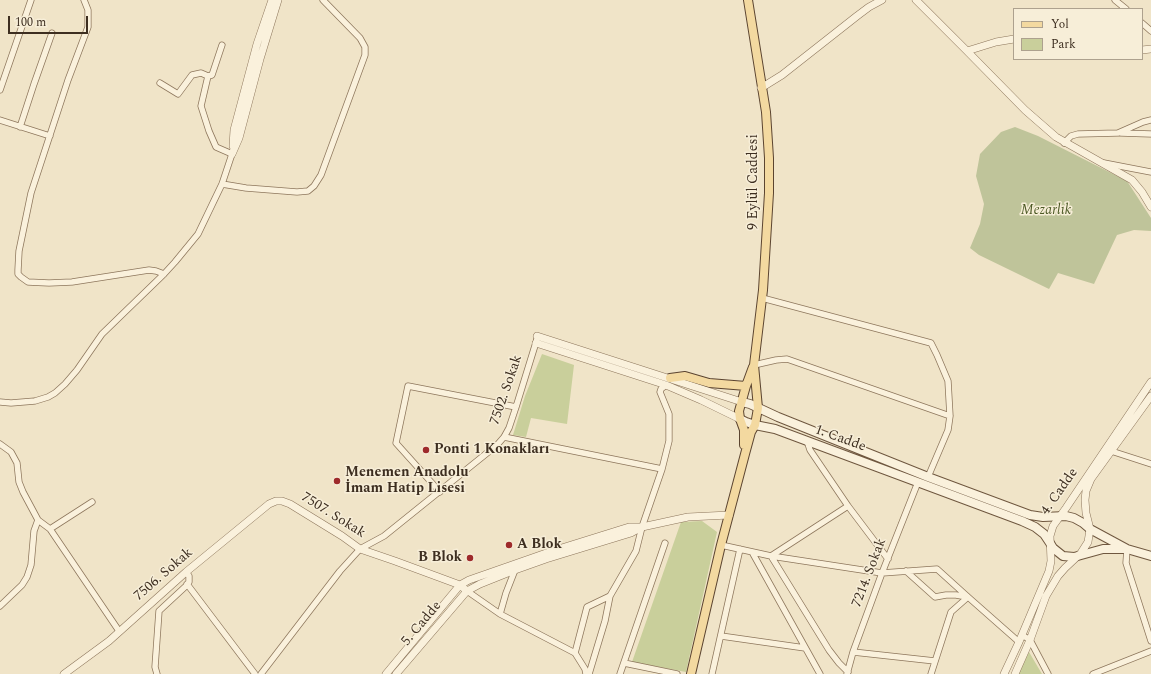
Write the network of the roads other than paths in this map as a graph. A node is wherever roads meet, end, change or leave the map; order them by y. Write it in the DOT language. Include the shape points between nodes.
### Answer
graph roads {
  1 [pos="31,0"];
  2 [pos="84,0"];
  3 [pos="272,0"];
  4 [pos="278,0"];
  5 [pos="323,0"];
  6 [pos="748,0"];
  7 [pos="882,0"];
  8 [pos="916,0"];
  9 [pos="1115,0"];
  10 [pos="1125,8"];
  11 [pos="1143,24"];
  12 [pos="1151,31"];
  13 [pos="52,33"];
  14 [pos="1013,39"];
  15 [pos="222,45"];
  16 [pos="967,51"];
  17 [pos="208,76"];
  18 [pos="160,83"];
  19 [pos="762,88"];
  20 [pos="0,90"];
  21 [pos="0,120"];
  22 [pos="1151,120"];
  23 [pos="20,127"];
  24 [pos="1118,133"];
  25 [pos="1151,134"];
  26 [pos="50,136"];
  27 [pos="1064,143"];
  28 [pos="232,154"];
  29 [pos="1100,162"];
  30 [pos="1151,172"];
  31 [pos="222,184"];
  32 [pos="1151,207"];
  33 [pos="164,274"];
  34 [pos="762,298"];
  35 [pos="537,336"];
  36 [pos="536,343"];
  37 [pos="754,365"];
  38 [pos="668,382"];
  39 [pos="1151,382"];
  40 [pos="746,386"];
  41 [pos="1151,396"];
  42 [pos="0,402"];
  43 [pos="742,402"];
  44 [pos="516,407"];
  45 [pos="758,408"];
  46 [pos="950,416"];
  47 [pos="740,419"];
  48 [pos="755,425"];
  49 [pos="504,437"];
  50 [pos="807,441"];
  51 [pos="0,444"];
  52 [pos="1112,451"];
  53 [pos="744,454"];
  54 [pos="1151,464"];
  55 [pos="662,469"];
  56 [pos="928,477"];
  57 [pos="918,482"];
  58 [pos="440,492"];
  59 [pos="282,501"];
  60 [pos="92,502"];
  61 [pos="848,506"];
  62 [pos="729,515"];
  63 [pos="1060,516"];
  64 [pos="38,520"];
  65 [pos="642,527"];
  66 [pos="50,529"];
  67 [pos="1090,529"];
  68 [pos="665,543"];
  69 [pos="1050,543"];
  70 [pos="722,545"];
  71 [pos="1127,549"];
  72 [pos="360,550"];
  73 [pos="740,550"];
  74 [pos="752,552"];
  75 [pos="771,556"];
  76 [pos="1078,556"];
  77 [pos="1151,556"];
  78 [pos="888,558"];
  79 [pos="515,570"];
  80 [pos="906,571"];
  81 [pos="186,572"];
  82 [pos="882,573"];
  83 [pos="187,584"];
  84 [pos="460,585"];
  85 [pos="467,591"];
  86 [pos="610,596"];
  87 [pos="968,598"];
  88 [pos="0,606"];
  89 [pos="500,614"];
  90 [pos="119,632"];
  91 [pos="721,636"];
  92 [pos="1020,639"];
  93 [pos="1030,640"];
  94 [pos="1151,640"];
  95 [pos="805,648"];
  96 [pos="1151,651"];
  97 [pos="853,652"];
  98 [pos="575,653"];
  99 [pos="935,661"];
  100 [pos="624,663"];
  101 [pos="847,673"];
  102 [pos="64,674"];
  103 [pos="157,674"];
  104 [pos="255,674"];
  105 [pos="261,674"];
  106 [pos="386,674"];
  107 [pos="396,674"];
  108 [pos="586,674"];
  109 [pos="589,674"];
  110 [pos="620,674"];
  111 [pos="677,674"];
  112 [pos="691,674"];
  113 [pos="712,674"];
  114 [pos="820,674"];
  115 [pos="931,674"];
  116 [pos="1004,674"];
  117 [pos="1015,674"];
  118 [pos="1048,674"];
  119 [pos="1093,674"];
  1 -- 20 [label="street"];
  2 -- 26 [label="street" via="88,27"];
  3 -- 28 [label="street" via="257,44 234,130"];
  4 -- 28 [label="street" via="239,138"];
  5 -- 31 [label="street" via="360,38 365,47 365,55 321,175 308,191 297,192"];
  6 -- 19 [label="main road, 9 Eylül Caddesi"];
  7 -- 19 [label="street" via="869,7"];
  8 -- 16 [label="street"];
  9 -- 10 [label="street"];
  11 -- 12 [label="street"];
  13 -- 23 [label="street"];
  14 -- 16 [label="street"];
  15 -- 17 [label="street" via="212,75"];
  16 -- 27 [label="street" via="1025,110"];
  17 -- 18 [label="street" via="201,73 192,75 178,94"];
  17 -- 28 [label="street" via="201,106 208,131 216,147"];
  19 -- 34 [label="main road, 9 Eylül Caddesi" via="766,112 769,194"];
  21 -- 23 [label="street"];
  22 -- 24 [label="street"];
  23 -- 26 [label="street"];
  24 -- 25 [label="street"];
  24 -- 27 [label="street" via="1078,134 1071,136"];
  26 -- 33 [label="street" via="31,193 21,242 18,274 28,282 60,283 149,270"];
  27 -- 29 [label="street"];
  28 -- 31 [label="street"];
  29 -- 30 [label="street"];
  29 -- 32 [label="street" via="1132,180"];
  31 -- 33 [label="street" via="198,234"];
  33 -- 42 [label="street" via="102,334 77,370 56,392 35,401"];
  34 -- 37 [label="main road, 9 Eylül Caddesi"];
  34 -- 46 [label="street" via="931,343 948,381"];
  35 -- 36 [label="street, 7502. Sokak"];
  35 -- 38 [label="street, 1. Cadde"];
  36 -- 38 [label="street, 1. Cadde"];
  36 -- 44 [label="street, 7502. Sokak"];
  37 -- 40 [label="main road, 9 Eylül Caddesi"];
  37 -- 45 [label="main road, 9 Eylül Caddesi"];
  37 -- 46 [label="street" via="787,359"];
  38 -- 40 [label="main road" via="685,376 709,383"];
  38 -- 43 [label="street, 1. Cadde"];
  38 -- 47 [label="street, 1. Cadde"];
  38 -- 55 [label="street" via="660,392 669,414 669,441"];
  39 -- 63 [label="street, 4. Cadde"];
  40 -- 43 [label="main road, 9 Eylül Caddesi"];
  41 -- 52 [label="street, 4. Cadde"];
  43 -- 45 [label="main road, 1. Cadde"];
  43 -- 47 [label="main road, 9 Eylül Caddesi"];
  44 -- 49 [label="street, 7502. Sokak"];
  44 -- 58 [label="street" via="408,386 396,443"];
  45 -- 48 [label="main road, 9 Eylül Caddesi"];
  45 -- 56 [label="main road, 1. Cadde"];
  46 -- 56 [label="street" via="948,430"];
  47 -- 48 [label="main road, 1. Cadde"];
  47 -- 53 [label="main road, 9 Eylül Caddesi" via="744,430"];
  48 -- 50 [label="main road, 1. Cadde" via="775,428"];
  48 -- 53 [label="main road, 9 Eylül Caddesi"];
  49 -- 55 [label="street"];
  49 -- 58 [label="street, 7502. Sokak"];
  50 -- 57 [label="main road, 1. Cadde"];
  50 -- 61 [label="street" via="810,450"];
  51 -- 64 [label="street" via="11,452 17,463 22,492"];
  52 -- 54 [label="street"];
  52 -- 67 [label="street, 4. Cadde" via="1086,490 1086,513"];
  53 -- 62 [label="main road, 9 Eylül Caddesi"];
  55 -- 65 [label="street"];
  56 -- 63 [label="main road, 1. Cadde" via="1030,515"];
  57 -- 69 [label="main road, 1. Cadde" via="1035,527"];
  57 -- 78 [label="street, 7214. Sokak"];
  58 -- 72 [label="street, 7502. Sokak" via="384,536"];
  59 -- 72 [label="street, 7507. Sokak" via="342,536"];
  59 -- 81 [label="street, 7506. Sokak" via="269,504"];
  60 -- 66 [label="street"];
  61 -- 75 [label="street"];
  61 -- 78 [label="street"];
  62 -- 65 [label="street" via="688,517"];
  62 -- 70 [label="main road, 9 Eylül Caddesi"];
  63 -- 67 [label="main road, 1. Cadde" via="1074,518"];
  63 -- 69 [label="street, 4. Cadde" via="1051,529"];
  64 -- 66 [label="street"];
  64 -- 88 [label="street" via="34,531 28,577"];
  65 -- 79 [label="street" via="631,533"];
  65 -- 84 [label="street" via="629,527 552,550"];
  65 -- 86 [label="street" via="636,551"];
  66 -- 90 [label="street"];
  67 -- 71 [label="main road, 1. Cadde"];
  67 -- 76 [label="street, 4. Cadde" via="1088,542"];
  68 -- 100 [label="street"];
  69 -- 76 [label="main road, 1. Cadde" via="1052,548 1063,556"];
  69 -- 92 [label="street, 4. Cadde" via="1049,571"];
  70 -- 73 [label="street"];
  70 -- 112 [label="main road, 9 Eylül Caddesi"];
  71 -- 76 [label="main road, 1. Cadde" via="1103,549"];
  71 -- 77 [label="main road, 1. Cadde"];
  71 -- 94 [label="street" via="1126,563"];
  72 -- 84 [label="street, 7507. Sokak"];
  72 -- 105 [label="street, 7502. Sokak" via="340,571"];
  73 -- 74 [label="street"];
  73 -- 91 [label="street"];
  74 -- 75 [label="street"];
  74 -- 95 [label="street"];
  75 -- 82 [label="street"];
  75 -- 101 [label="street"];
  76 -- 93 [label="street, 4. Cadde" via="1058,576 1046,596"];
  78 -- 82 [label="street, 7214. Sokak"];
  79 -- 85 [label="street"];
  79 -- 89 [label="street"];
  80 -- 82 [label="street"];
  80 -- 87 [label="street" via="935,597 956,595"];
  80 -- 87 [label="street" via="937,569"];
  81 -- 83 [label="street" via="189,576"];
  81 -- 90 [label="street, 7506. Sokak"];
  82 -- 97 [label="street, 7214. Sokak"];
  83 -- 103 [label="street" via="158,611 155,667"];
  83 -- 104 [label="street"];
  84 -- 85 [label="street"];
  84 -- 106 [label="street"];
  85 -- 89 [label="street"];
  85 -- 107 [label="street, 5. Cadde"];
  86 -- 98 [label="street" via="587,607"];
  86 -- 109 [label="street"];
  87 -- 92 [label="street"];
  87 -- 99 [label="street" via="950,612"];
  89 -- 98 [label="street"];
  90 -- 102 [label="street, 7506. Sokak"];
  91 -- 95 [label="street"];
  91 -- 113 [label="street"];
  92 -- 93 [label="street"];
  92 -- 116 [label="street, 4. Cadde"];
  93 -- 117 [label="street, 4. Cadde"];
  93 -- 118 [label="street"];
  95 -- 114 [label="street"];
  96 -- 119 [label="street"];
  97 -- 99 [label="street"];
  97 -- 101 [label="street, 7214. Sokak"];
  98 -- 108 [label="street"];
  99 -- 115 [label="street"];
  100 -- 110 [label="street"];
  100 -- 111 [label="street"];
}
